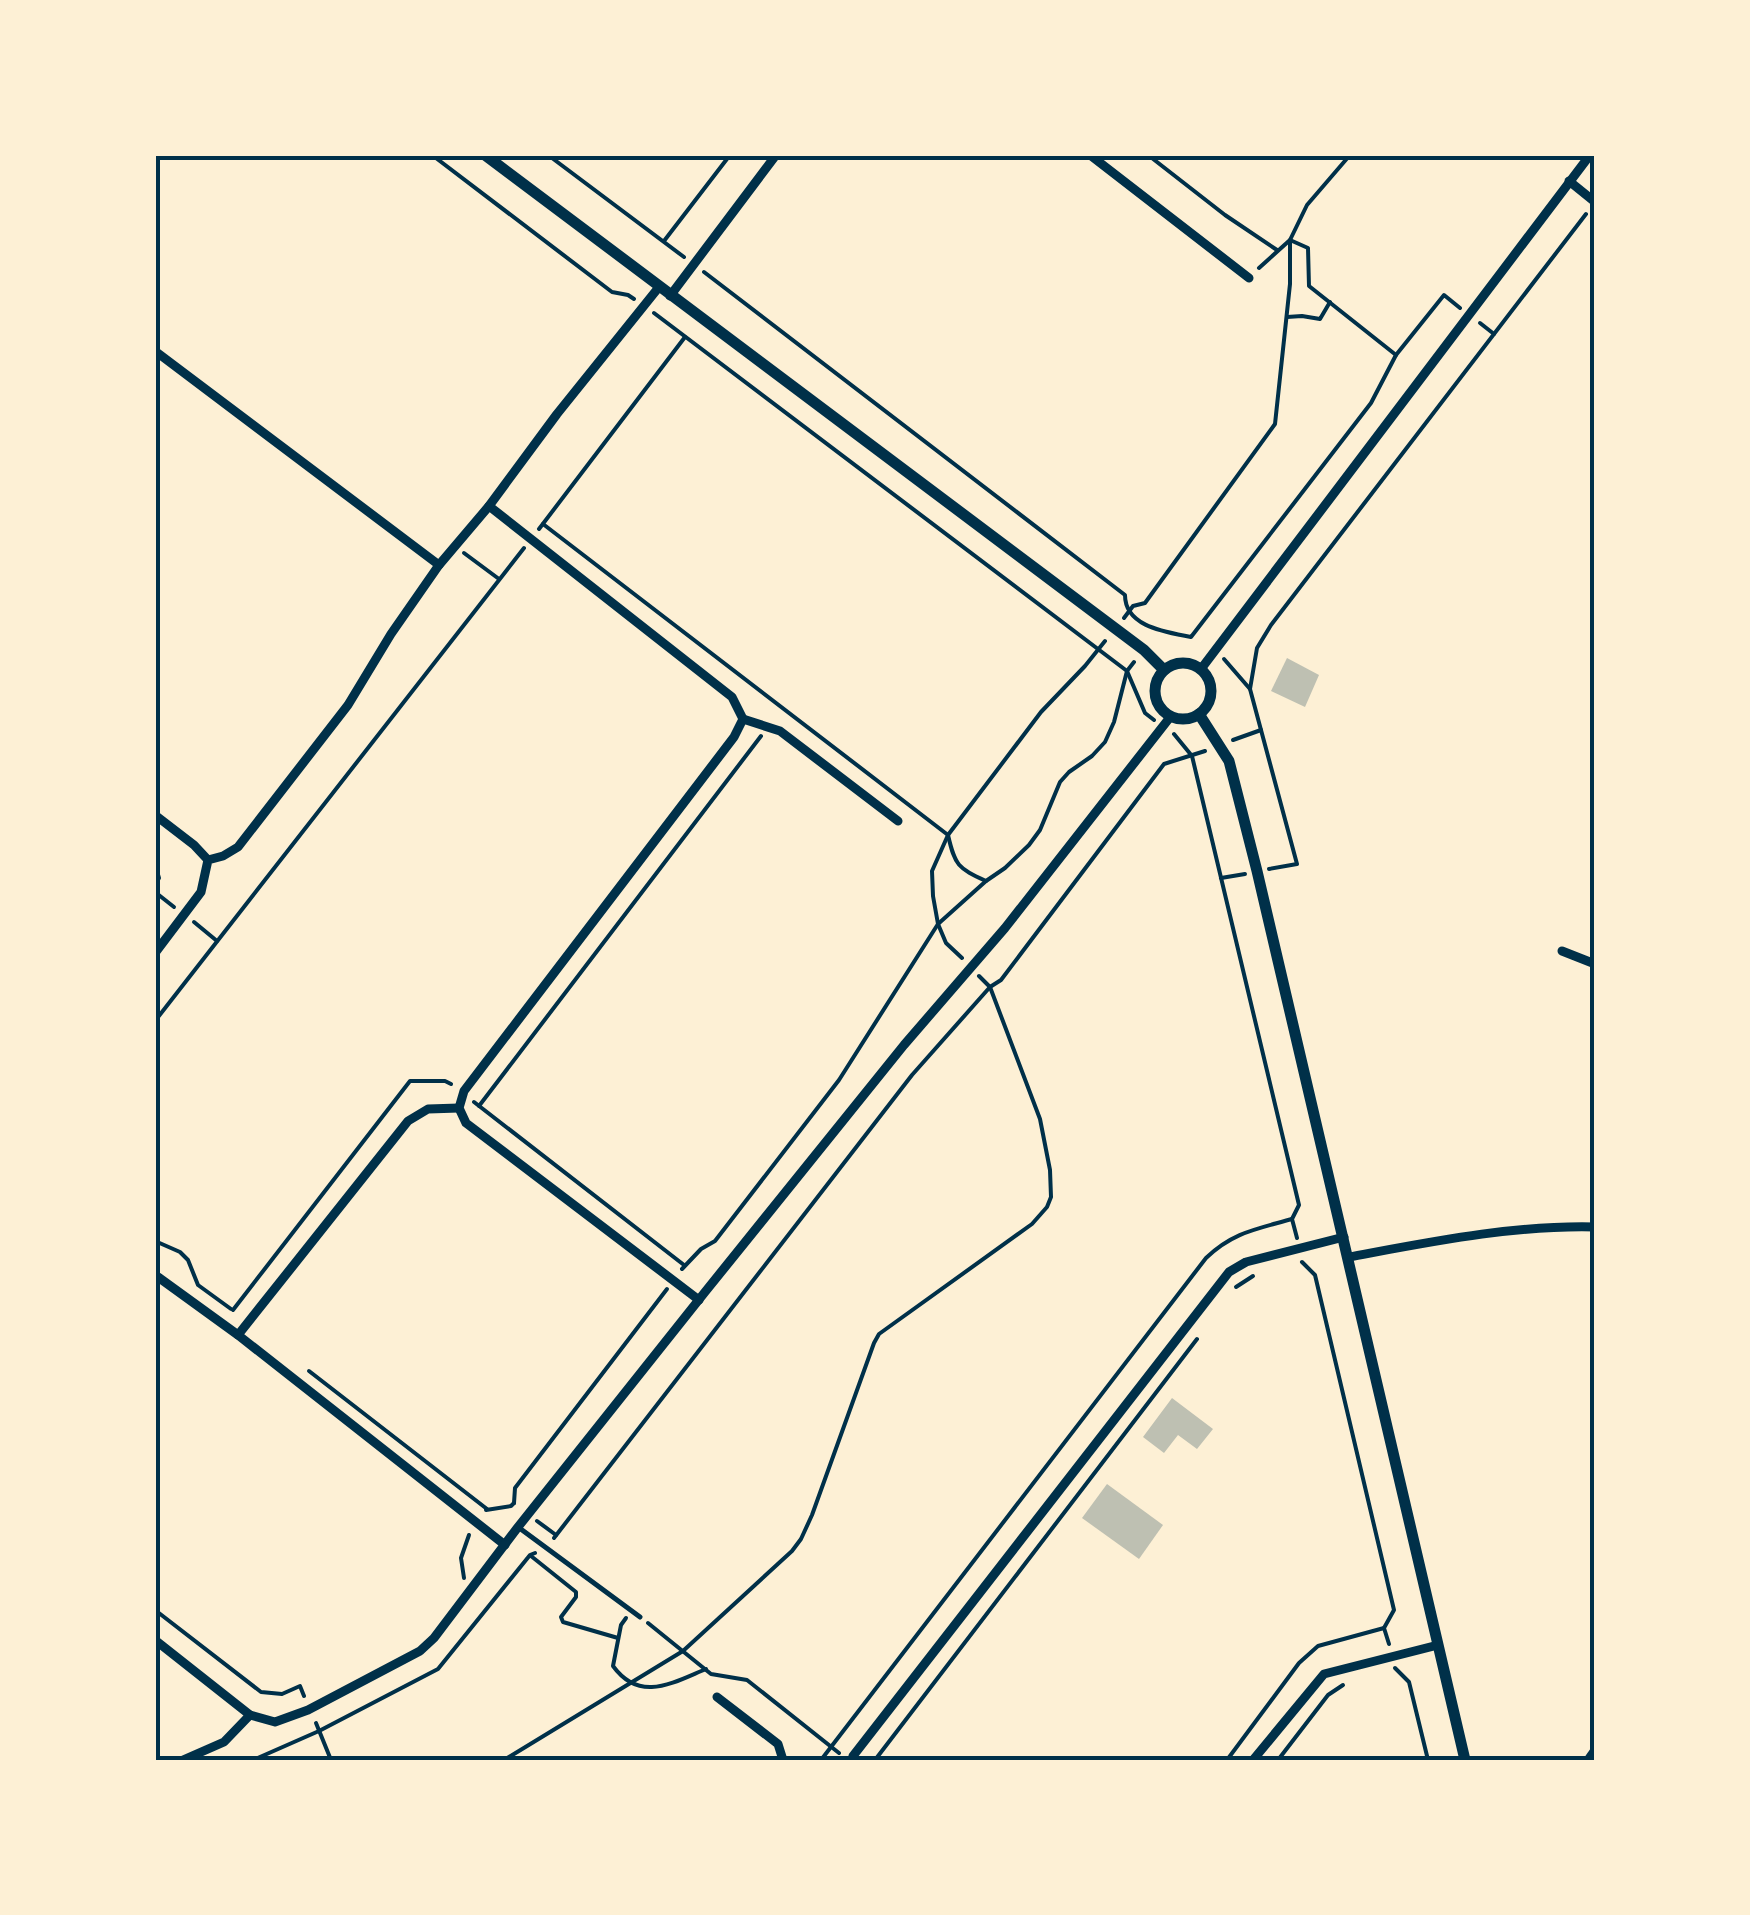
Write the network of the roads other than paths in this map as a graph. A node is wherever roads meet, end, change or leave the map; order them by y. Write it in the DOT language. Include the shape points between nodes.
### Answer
graph roads {
  1 [pos="484,155"];
  2 [pos="776,155"];
  3 [pos="1090,155"];
  4 [pos="1590,155"];
  5 [pos="1569,181"];
  6 [pos="1595,202"];
  7 [pos="1249,278"];
  8 [pos="659,287"];
  9 [pos="670,296"];
  10 [pos="155,351"];
  11 [pos="489,506"];
  12 [pos="439,566"];
  13 [pos="1201,669"];
  14 [pos="1164,670"];
  15 [pos="1199,714"];
  16 [pos="743,719"];
  17 [pos="1167,721"];
  18 [pos="155,815"];
  19 [pos="898,821"];
  20 [pos="208,860"];
  21 [pos="1562,951"];
  22 [pos="155,953"];
  23 [pos="1595,964"];
  24 [pos="459,1108"];
  25 [pos="1595,1227"];
  26 [pos="1344,1237"];
  27 [pos="1348,1257"];
  28 [pos="158,1277"];
  29 [pos="699,1300"];
  30 [pos="238,1336"];
  31 [pos="518,1527"];
  32 [pos="505,1545"];
  33 [pos="640,1617"];
  34 [pos="155,1640"];
  35 [pos="1438,1645"];
  36 [pos="717,1697"];
  37 [pos="250,1715"];
  38 [pos="1595,1750"];
  39 [pos="184,1760"];
  40 [pos="783,1760"];
  41 [pos="850,1760"];
  42 [pos="1254,1760"];
  43 [pos="1464,1760"];
  44 [pos="1588,1760"];
  1 -- 8 [label="street"];
  2 -- 9 [label="street"];
  3 -- 7 [label="street"];
  4 -- 5 [label="street"];
  5 -- 6 [label="street"];
  5 -- 13 [label="street"];
  8 -- 9 [label="street"];
  8 -- 11 [label="street"];
  9 -- 14 [label="street"];
  10 -- 12 [label="street"];
  11 -- 12 [label="street"];
  11 -- 16 [label="street" via="732,698"];
  12 -- 20 [label="street" via="348,705 238,848"];
  13 -- 14 [label="street" via="1182,663"];
  13 -- 15 [label="street" via="1211,690"];
  14 -- 17 [label="street" via="1155,694"];
  15 -- 17 [label="street"];
  15 -- 26 [label="street" via="1229,761"];
  16 -- 19 [label="street" via="780,731"];
  16 -- 24 [label="street" via="464,1091"];
  17 -- 29 [label="street"];
  18 -- 20 [label="street"];
  20 -- 22 [label="street" via="200,892"];
  21 -- 23 [label="street"];
  24 -- 29 [label="street" via="466,1124"];
  24 -- 30 [label="street" via="428,1109 408,1121"];
  25 -- 27 [label="street" via="1462,1236"];
  26 -- 27 [label="street"];
  26 -- 41 [label="street" via="1228,1272"];
  27 -- 35 [label="street"];
  28 -- 30 [label="street"];
  29 -- 31 [label="street"];
  30 -- 32 [label="street"];
  31 -- 32 [label="street"];
  31 -- 33 [label="lane"];
  32 -- 37 [label="street" via="420,1651 308,1710 275,1722"];
  34 -- 37 [label="street"];
  35 -- 42 [label="street" via="1324,1674"];
  35 -- 43 [label="street"];
  36 -- 40 [label="street" via="778,1744"];
  37 -- 39 [label="street" via="224,1742"];
  38 -- 44 [label="street"];
}
